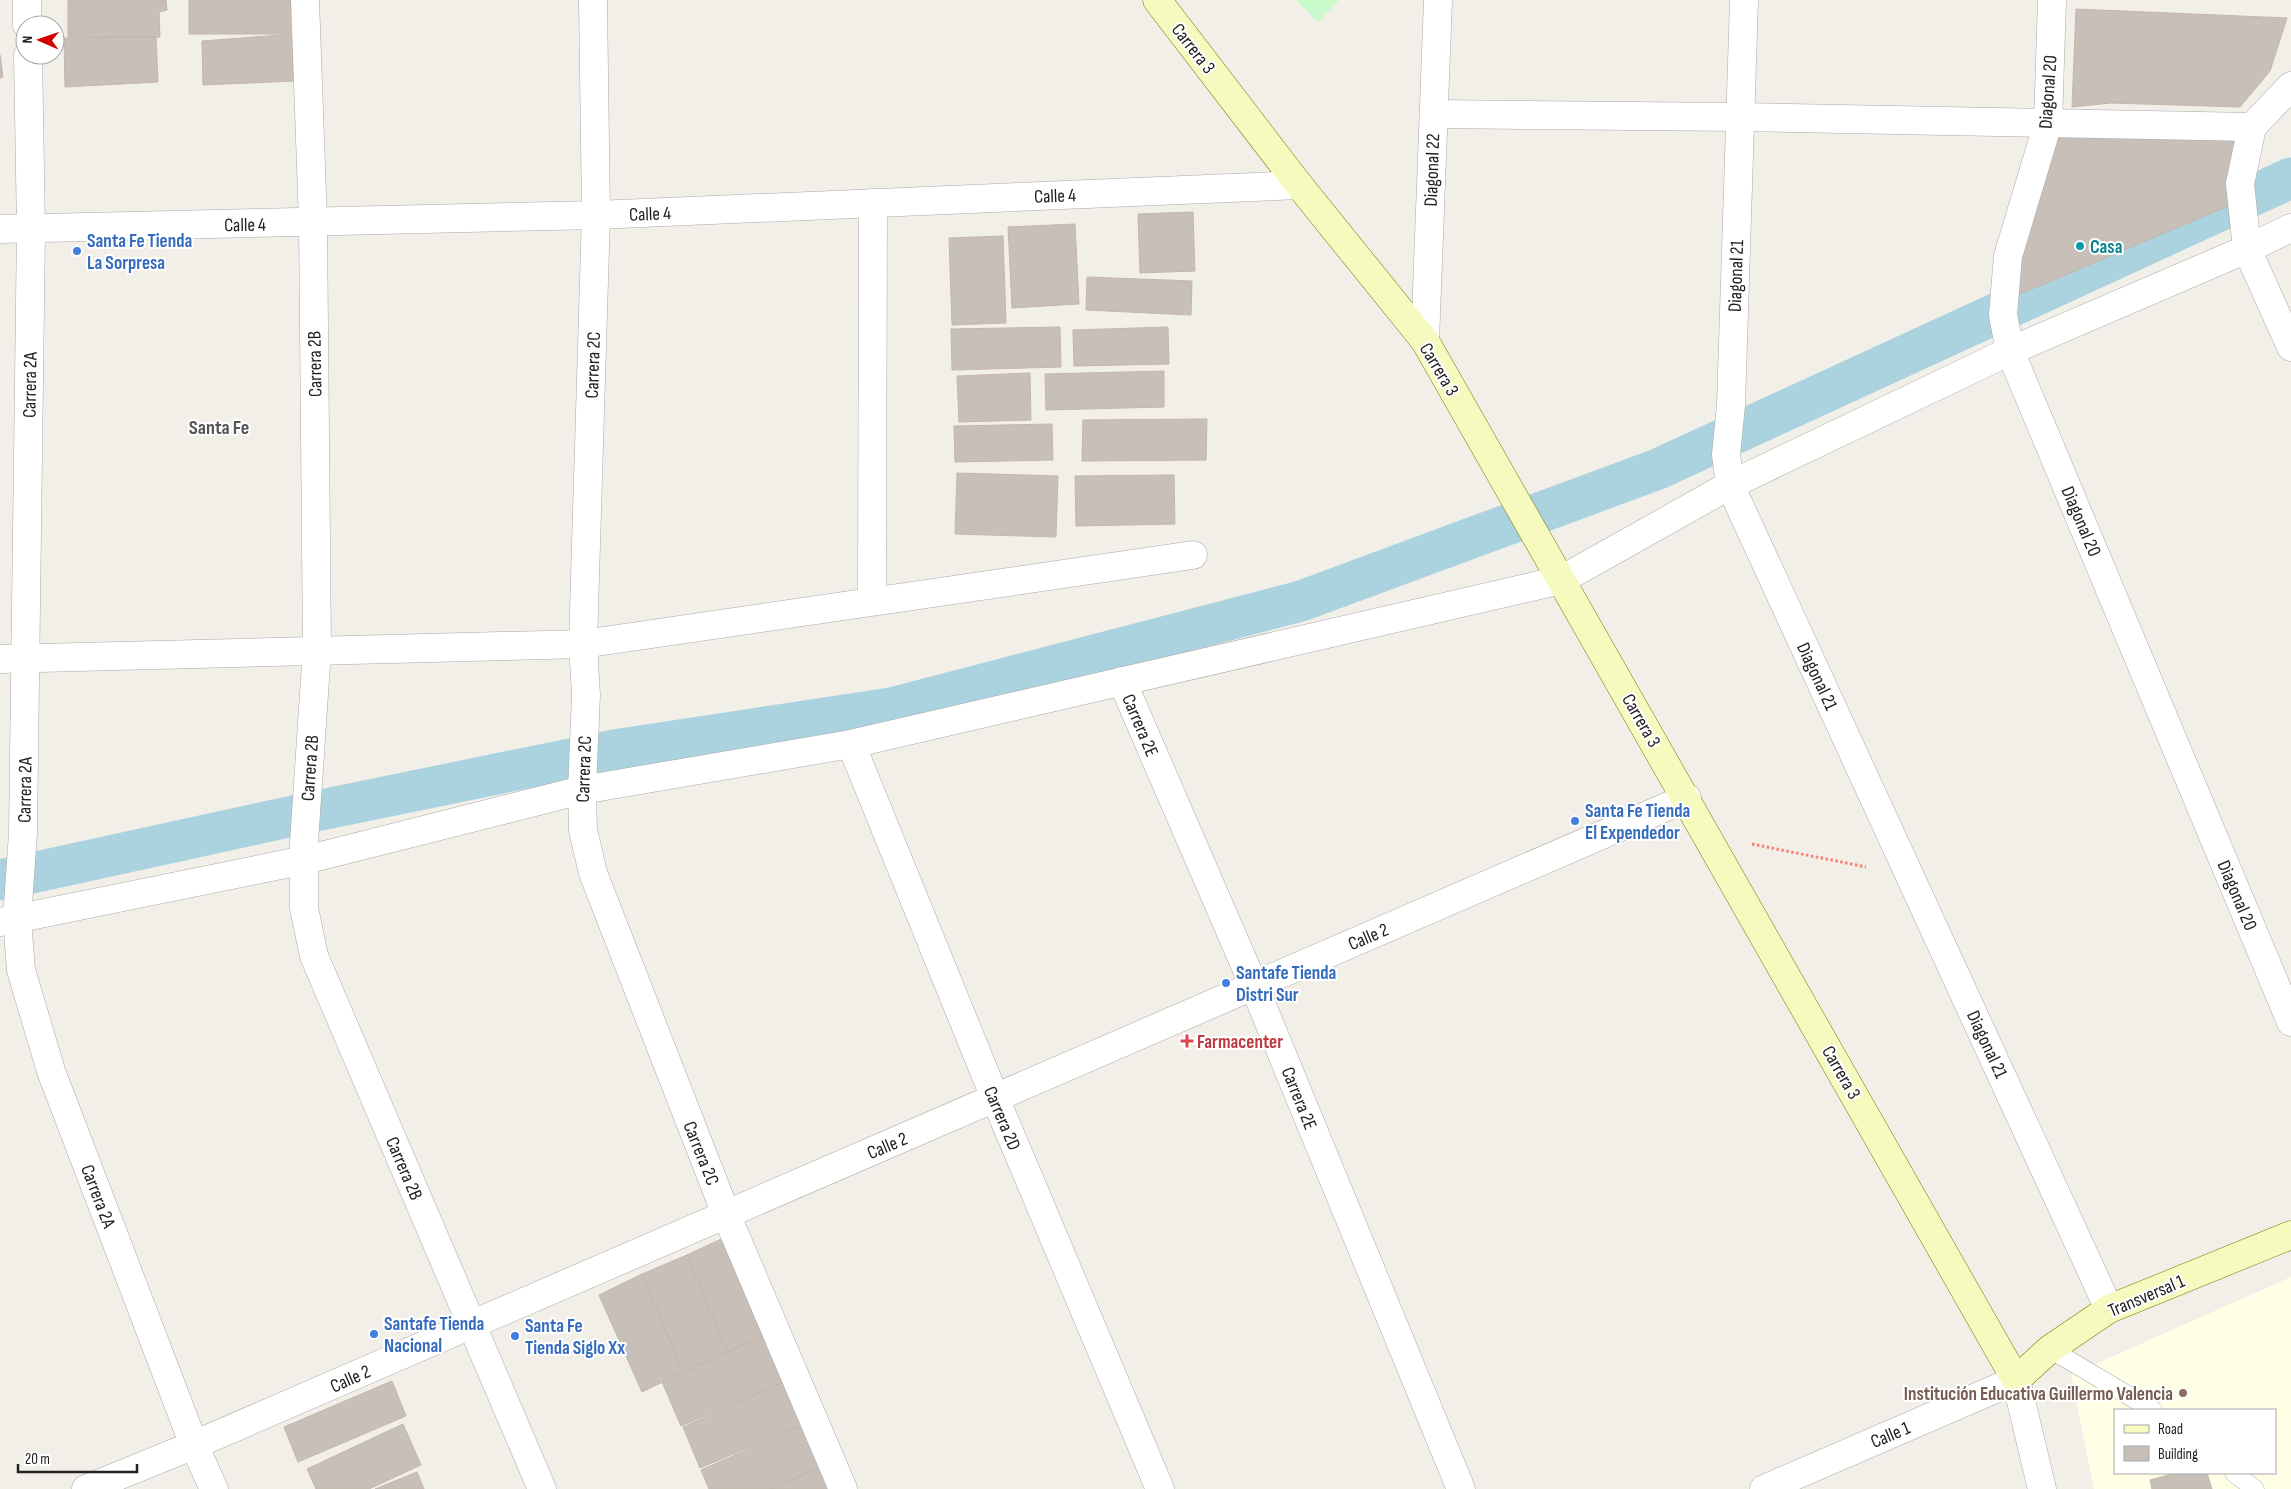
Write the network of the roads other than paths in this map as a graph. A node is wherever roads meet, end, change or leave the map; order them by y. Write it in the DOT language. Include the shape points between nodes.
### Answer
graph roads {
  1 [pos="27,0"];
  2 [pos="305,0"];
  3 [pos="592,0"];
  4 [pos="1157,0"];
  5 [pos="1438,0"];
  6 [pos="1744,0"];
  7 [pos="2052,0"];
  8 [pos="27,15"];
  9 [pos="28,65"];
  10 [pos="2291,86"];
  11 [pos="1434,114"];
  12 [pos="1740,117"];
  13 [pos="2048,124"];
  14 [pos="2252,127"];
  15 [pos="1299,185"];
  16 [pos="873,203"];
  17 [pos="596,215"];
  18 [pos="313,222"];
  19 [pos="2291,228"];
  20 [pos="0,229"];
  21 [pos="31,229"];
  22 [pos="2245,240"];
  23 [pos="1424,341"];
  24 [pos="2291,347"];
  25 [pos="2010,351"];
  26 [pos="1730,485"];
  27 [pos="1193,555"];
  28 [pos="1560,580"];
  29 [pos="872,601"];
  30 [pos="583,644"];
  31 [pos="317,649"];
  32 [pos="13,658"];
  33 [pos="1122,680"];
  34 [pos="852,744"];
  35 [pos="582,783"];
  36 [pos="1687,798"];
  37 [pos="305,851"];
  38 [pos="11,914"];
  39 [pos="1254,986"];
  40 [pos="2291,1022"];
  41 [pos="995,1098"];
  42 [pos="726,1214"];
  43 [pos="2291,1235"];
  44 [pos="2109,1309"];
  45 [pos="472,1324"];
  46 [pos="2050,1349"];
  47 [pos="2016,1380"];
  48 [pos="2151,1409"];
  49 [pos="194,1445"];
  50 [pos="2235,1474"];
  51 [pos="86,1489"];
  52 [pos="214,1489"];
  53 [pos="542,1489"];
  54 [pos="843,1489"];
  55 [pos="1160,1489"];
  56 [pos="1461,1489"];
  57 [pos="1764,1489"];
  58 [pos="2042,1489"];
  59 [pos="2255,1489"];
  1 -- 8 [label="street"];
  2 -- 18 [label="street, Carrera 2B"];
  3 -- 17 [label="street, Carrera 2C"];
  4 -- 15 [label="street, Carrera 3"];
  5 -- 11 [label="street, Diagonal 22"];
  6 -- 12 [label="street, Diagonal 21"];
  7 -- 13 [label="street, Diagonal 20"];
  9 -- 21 [label="street, Carrera 2A"];
  10 -- 14 [label="street"];
  11 -- 12 [label="street"];
  11 -- 23 [label="street, Diagonal 22"];
  12 -- 13 [label="street"];
  12 -- 26 [label="street, Diagonal 21" via="1731,405 1726,455"];
  13 -- 14 [label="street"];
  13 -- 25 [label="street, Diagonal 20" via="2008,256 2003,315"];
  14 -- 22 [label="street" via="2240,184"];
  15 -- 16 [label="street, Calle 4"];
  15 -- 23 [label="street, Carrera 3"];
  16 -- 17 [label="street, Calle 4"];
  16 -- 29 [label="street"];
  17 -- 18 [label="street, Calle 4"];
  17 -- 30 [label="street, Carrera 2C"];
  18 -- 21 [label="street, Calle 4"];
  18 -- 31 [label="street, Carrera 2B"];
  19 -- 22 [label="street"];
  20 -- 21 [label="street, Calle 4"];
  21 -- 32 [label="street, Carrera 2A"];
  22 -- 24 [label="street"];
  22 -- 25 [label="street"];
  23 -- 28 [label="street, Carrera 3"];
  25 -- 26 [label="street"];
  25 -- 40 [label="street, Diagonal 20"];
  26 -- 28 [label="street"];
  26 -- 44 [label="street, Diagonal 21"];
  27 -- 29 [label="street"];
  28 -- 33 [label="street"];
  28 -- 36 [label="street, Carrera 3"];
  29 -- 30 [label="street"];
  30 -- 31 [label="street"];
  30 -- 35 [label="street, Carrera 2C" via="586,695"];
  31 -- 32 [label="street"];
  31 -- 37 [label="street, Carrera 2B"];
  32 -- 38 [label="street, Carrera 2A" via="23,833"];
  33 -- 34 [label="street"];
  33 -- 39 [label="street, Carrera 2E"];
  34 -- 35 [label="street"];
  34 -- 41 [label="street, Carrera 2D"];
  35 -- 37 [label="street"];
  35 -- 42 [label="street, Carrera 2C" via="583,830 593,873"];
  36 -- 39 [label="street, Calle 2"];
  36 -- 47 [label="street, Carrera 3"];
  37 -- 38 [label="street"];
  37 -- 45 [label="street, Carrera 2B" via="304,908 314,956"];
  38 -- 49 [label="street, Carrera 2A" via="21,970 51,1071"];
  39 -- 41 [label="street, Calle 2"];
  39 -- 56 [label="street, Carrera 2E"];
  41 -- 42 [label="street, Calle 2"];
  41 -- 55 [label="street, Carrera 2D"];
  42 -- 45 [label="street, Calle 2"];
  42 -- 54 [label="street, Carrera 2C"];
  43 -- 44 [label="street, Transversal 1"];
  44 -- 46 [label="street, Transversal 1"];
  45 -- 49 [label="street, Calle 2"];
  45 -- 53 [label="street, Carrera 2B"];
  46 -- 47 [label="street, Transversal 1"];
  46 -- 48 [label="lane"];
  47 -- 57 [label="street, Calle 1"];
  47 -- 58 [label="street, Carrera 3"];
  49 -- 51 [label="street, Calle 2"];
  49 -- 52 [label="street, Carrera 2A"];
  50 -- 59 [label="lane"];
}
